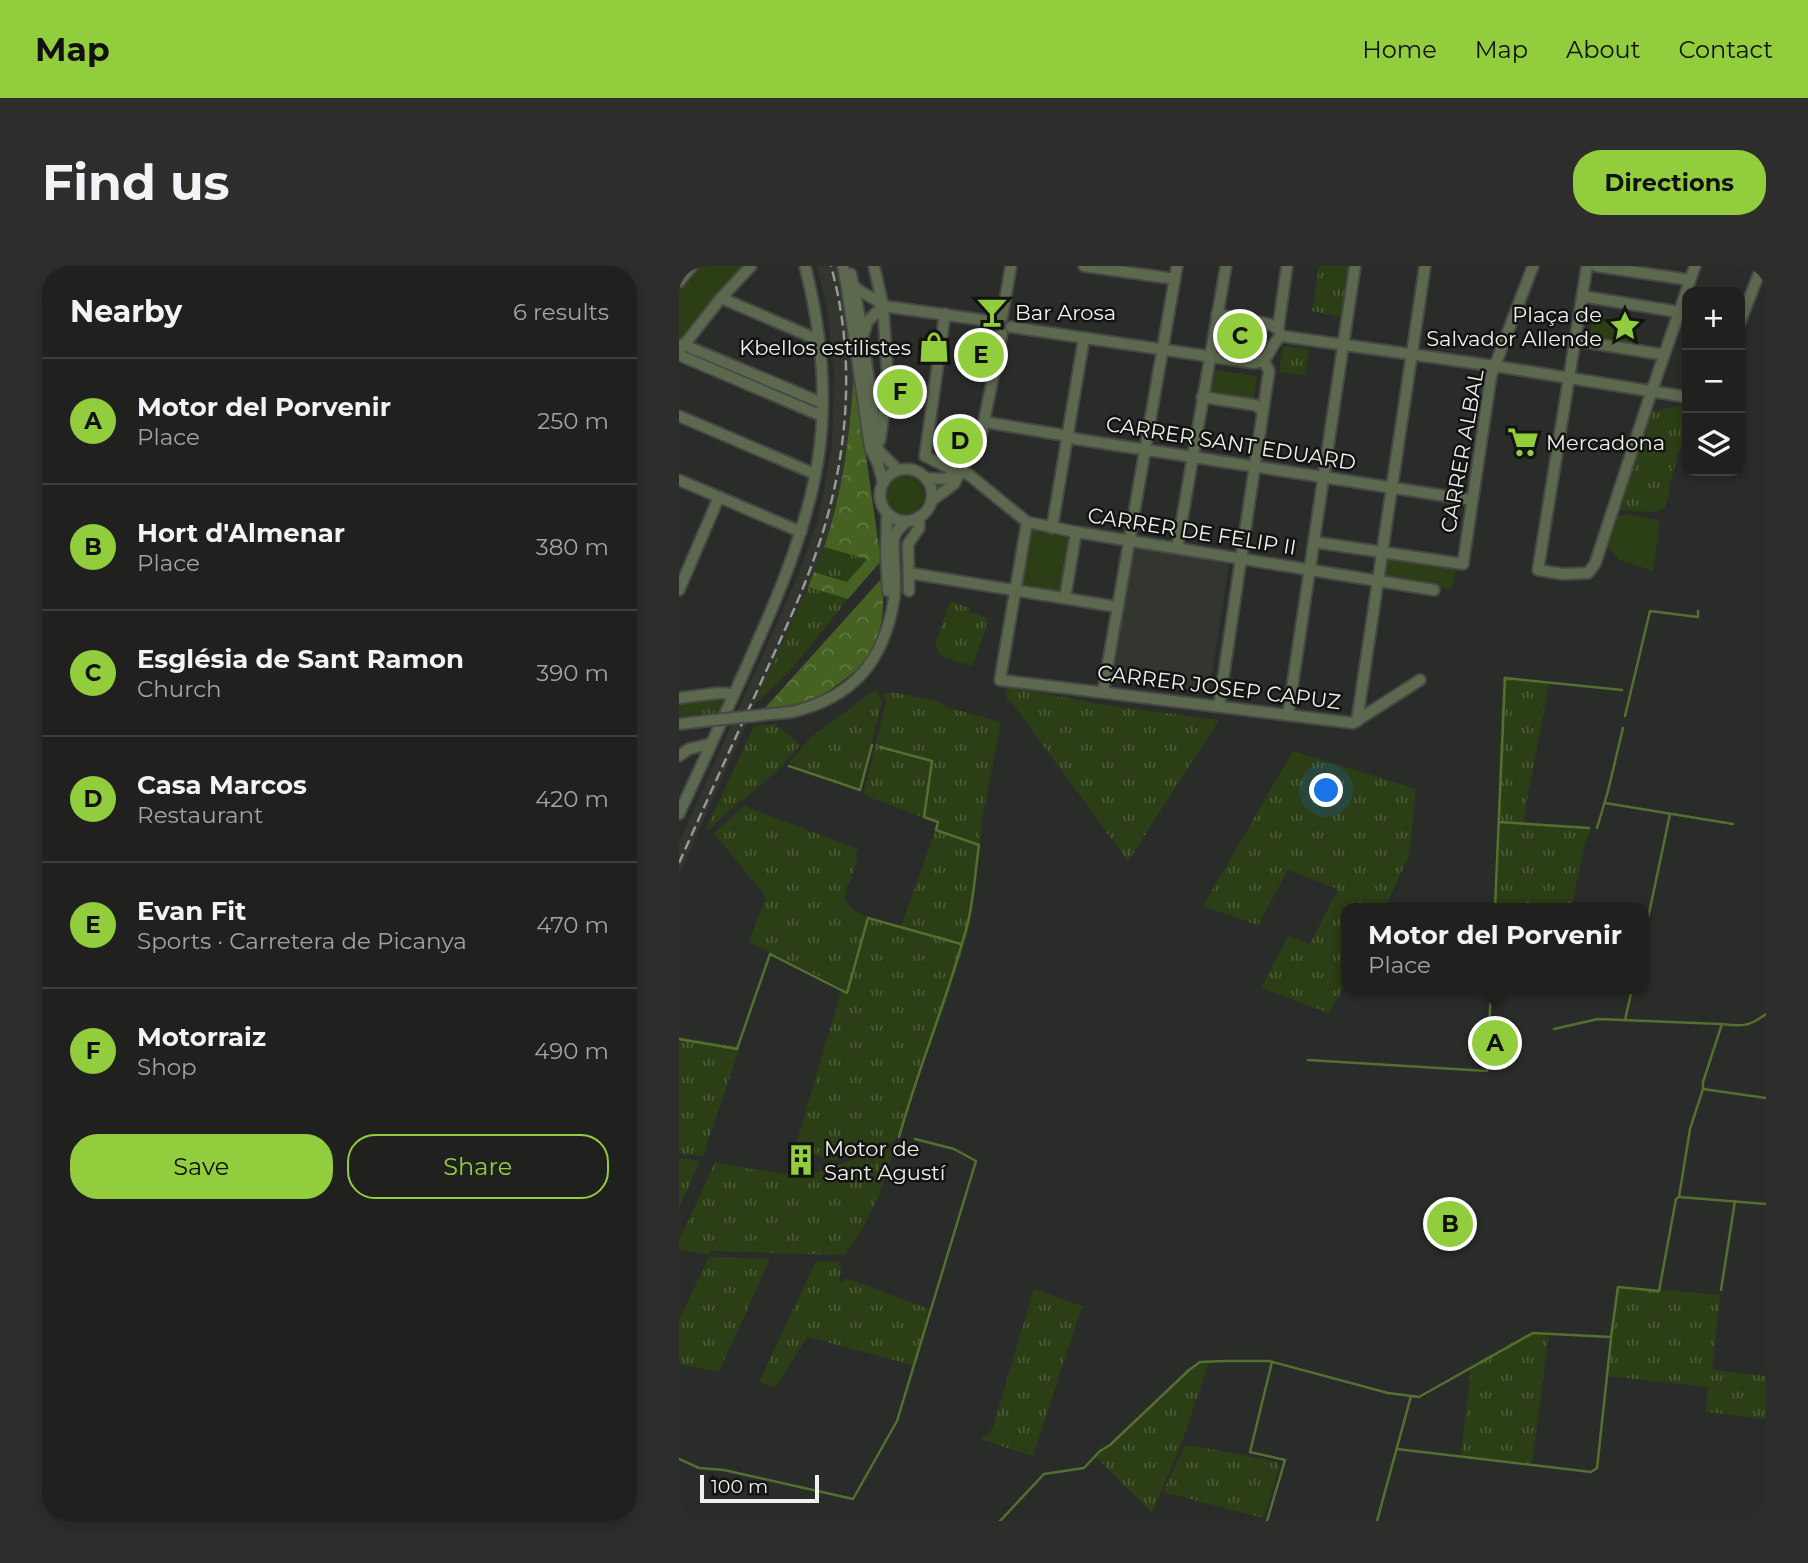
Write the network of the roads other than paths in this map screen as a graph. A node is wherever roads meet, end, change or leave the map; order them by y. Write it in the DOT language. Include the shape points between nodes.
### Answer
graph roads {
  1 [pos="692,266"];
  2 [pos="751,266"];
  3 [pos="805,266"];
  4 [pos="843,266"];
  5 [pos="849,266"];
  6 [pos="874,266"];
  7 [pos="1011,266"];
  8 [pos="1084,266"];
  9 [pos="1177,266"];
  10 [pos="1226,266"];
  11 [pos="1287,266"];
  12 [pos="1355,266"];
  13 [pos="1425,266"];
  14 [pos="1533,266"];
  15 [pos="1587,266"];
  16 [pos="1596,266"];
  17 [pos="1695,266"];
  18 [pos="1762,266"];
  19 [pos="1175,279"];
  20 [pos="1690,280"];
  21 [pos="679,282"];
  22 [pos="855,287"];
  23 [pos="1587,297"];
  24 [pos="721,298"];
  25 [pos="883,306"];
  26 [pos="1745,309"];
  27 [pos="1673,311"];
  28 [pos="945,314"];
  29 [pos="1217,314"];
  30 [pos="1002,325"];
  31 [pos="1280,332"];
  32 [pos="863,335"];
  33 [pos="1084,338"];
  34 [pos="819,340"];
  35 [pos="1580,341"];
  36 [pos="1343,345"];
  37 [pos="680,349"];
  38 [pos="1163,350"];
  39 [pos="1659,354"];
  40 [pos="1412,355"];
  41 [pos="1210,357"];
  42 [pos="1264,361"];
  43 [pos="1495,366"];
  44 [pos="1569,378"];
  45 [pos="1652,391"];
  46 [pos="1682,396"];
  47 [pos="1202,397"];
  48 [pos="822,403"];
  49 [pos="1263,411"];
  50 [pos="679,416"];
  51 [pos="822,416"];
  52 [pos="985,422"];
  53 [pos="1068,436"];
  54 [pos="878,450"];
  55 [pos="1146,450"];
  56 [pos="1193,456"];
  57 [pos="1254,467"];
  58 [pos="898,470"];
  59 [pos="960,472"];
  60 [pos="815,474"];
  61 [pos="1323,477"];
  62 [pos="925,478"];
  63 [pos="679,480"];
  64 [pos="883,482"];
  65 [pos="1391,487"];
  66 [pos="719,497"];
  67 [pos="1472,500"];
  68 [pos="931,501"];
  69 [pos="887,514"];
  70 [pos="919,517"];
  71 [pos="907,520"];
  72 [pos="1027,522"];
  73 [pos="1052,528"];
  74 [pos="801,532"];
  75 [pos="1076,532"];
  76 [pos="1129,540"];
  77 [pos="1314,542"];
  78 [pos="1177,548"];
  79 [pos="1382,551"];
  80 [pos="1241,559"];
  81 [pos="1310,570"];
  82 [pos="909,573"];
  83 [pos="1377,581"];
  84 [pos="679,590"];
  85 [pos="1015,590"];
  86 [pos="1434,590"];
  87 [pos="909,591"];
  88 [pos="1065,598"];
  89 [pos="1118,607"];
  90 [pos="891,609"];
  91 [pos="1420,680"];
  92 [pos="1103,692"];
  93 [pos="734,694"];
  94 [pos="679,698"];
  95 [pos="1219,706"];
  96 [pos="1288,715"];
  97 [pos="1357,721"];
  98 [pos="679,724"];
  99 [pos="710,744"];
  100 [pos="693,748"];
  101 [pos="679,756"];
  102 [pos="703,760"];
  103 [pos="679,814"];
  1 -- 21 [label="street"];
  2 -- 24 [label="street"];
  3 -- 34 [label="street"];
  4 -- 64 [label="street" via="870,447"];
  5 -- 22 [label="street"];
  6 -- 25 [label="street"];
  7 -- 30 [label="street"];
  8 -- 19 [label="street"];
  9 -- 19 [label="street"];
  10 -- 29 [label="street"];
  11 -- 31 [label="street"];
  12 -- 36 [label="street"];
  13 -- 40 [label="street"];
  14 -- 43 [label="street, CARRER ALBAL"];
  15 -- 44 [label="street"];
  16 -- 20 [label="street"];
  17 -- 20 [label="street"];
  18 -- 26 [label="street"];
  19 -- 38 [label="street"];
  20 -- 45 [label="street"];
  22 -- 25 [label="street"];
  22 -- 32 [label="street"];
  23 -- 27 [label="street"];
  24 -- 34 [label="street"];
  24 -- 37 [label="street"];
  25 -- 28 [label="street"];
  25 -- 32 [label="street" via="867,322"];
  25 -- 54 [label="street" via="888,383"];
  28 -- 30 [label="street"];
  28 -- 59 [label="street, CARRER DE FELIP II" via="925,456"];
  29 -- 31 [label="street" via="1269,324"];
  29 -- 41 [label="street"];
  30 -- 33 [label="street"];
  30 -- 52 [label="street"];
  31 -- 36 [label="street"];
  31 -- 42 [label="street"];
  32 -- 54 [label="street"];
  33 -- 38 [label="street"];
  33 -- 53 [label="street"];
  34 -- 48 [label="street"];
  35 -- 39 [label="street"];
  36 -- 40 [label="street"];
  36 -- 61 [label="street"];
  37 -- 48 [label="street"];
  37 -- 51 [label="street"];
  38 -- 41 [label="street"];
  38 -- 55 [label="street"];
  40 -- 43 [label="street"];
  40 -- 65 [label="street"];
  41 -- 42 [label="street"];
  41 -- 47 [label="street"];
  42 -- 49 [label="street" via="1269,371"];
  43 -- 44 [label="street"];
  43 -- 67 [label="street, CARRER ALBAL"];
  44 -- 45 [label="street"];
  44 -- 45 [label="street" via="1538,570 1563,574 1588,573 1595,564"];
  45 -- 46 [label="street"];
  47 -- 49 [label="street" via="1255,405"];
  47 -- 56 [label="street"];
  48 -- 51 [label="street"];
  49 -- 57 [label="street"];
  50 -- 60 [label="street"];
  51 -- 60 [label="street"];
  52 -- 53 [label="street, CARRER SANT EDUARD"];
  52 -- 59 [label="street"];
  53 -- 55 [label="street, CARRER SANT EDUARD"];
  53 -- 73 [label="street"];
  54 -- 58 [label="street"];
  55 -- 56 [label="street, CARRER SANT EDUARD"];
  55 -- 76 [label="street"];
  56 -- 57 [label="street, CARRER SANT EDUARD"];
  56 -- 78 [label="street"];
  57 -- 61 [label="street, CARRER SANT EDUARD"];
  57 -- 80 [label="street"];
  58 -- 62 [label="street" via="913,470"];
  58 -- 64 [label="street"];
  59 -- 62 [label="street" via="944,479"];
  59 -- 68 [label="street" via="954,484"];
  59 -- 72 [label="street, CARRER DE FELIP II"];
  60 -- 74 [label="street"];
  61 -- 65 [label="street, CARRER SANT EDUARD"];
  61 -- 77 [label="street"];
  62 -- 68 [label="street"];
  63 -- 66 [label="street"];
  64 -- 69 [label="street" via="880,494"];
  65 -- 67 [label="street, CARRER SANT EDUARD"];
  65 -- 79 [label="street"];
  66 -- 74 [label="street"];
  66 -- 84 [label="street"];
  67 -- 79 [label="street, CARRER ALBAL" via="1463,564"];
  68 -- 70 [label="street"];
  69 -- 71 [label="street"];
  69 -- 90 [label="street"];
  70 -- 71 [label="street"];
  70 -- 82 [label="street" via="919,528 908,544"];
  71 -- 90 [label="street" via="894,538"];
  72 -- 73 [label="street, CARRER DE FELIP II"];
  72 -- 85 [label="street"];
  73 -- 75 [label="street, CARRER DE FELIP II"];
  74 -- 93 [label="street"];
  75 -- 76 [label="street, CARRER DE FELIP II"];
  75 -- 88 [label="street"];
  76 -- 78 [label="street, CARRER DE FELIP II"];
  76 -- 89 [label="street"];
  77 -- 79 [label="street"];
  77 -- 81 [label="street"];
  78 -- 80 [label="street, CARRER DE FELIP II"];
  79 -- 83 [label="street"];
  80 -- 81 [label="street, CARRER DE FELIP II"];
  80 -- 95 [label="street"];
  81 -- 83 [label="street, CARRER DE FELIP II"];
  81 -- 96 [label="street"];
  82 -- 85 [label="street"];
  82 -- 87 [label="street"];
  83 -- 86 [label="street, CARRER DE FELIP II"];
  83 -- 97 [label="street"];
  85 -- 88 [label="street"];
  85 -- 92 [label="street, CARRER JOSEP CAPUZ" via="1000,680"];
  88 -- 89 [label="street"];
  89 -- 92 [label="street"];
  90 -- 98 [label="street, bridge" via="883,643 841,692 792,712"];
  91 -- 97 [label="street, CARRER JOSEP CAPUZ"];
  92 -- 95 [label="street, CARRER JOSEP CAPUZ"];
  93 -- 94 [label="street"];
  93 -- 99 [label="street"];
  95 -- 96 [label="street, CARRER JOSEP CAPUZ"];
  96 -- 97 [label="street, CARRER JOSEP CAPUZ"];
  99 -- 100 [label="street"];
  99 -- 102 [label="street"];
  100 -- 101 [label="street"];
  100 -- 102 [label="street"];
  102 -- 103 [label="street"];
}
